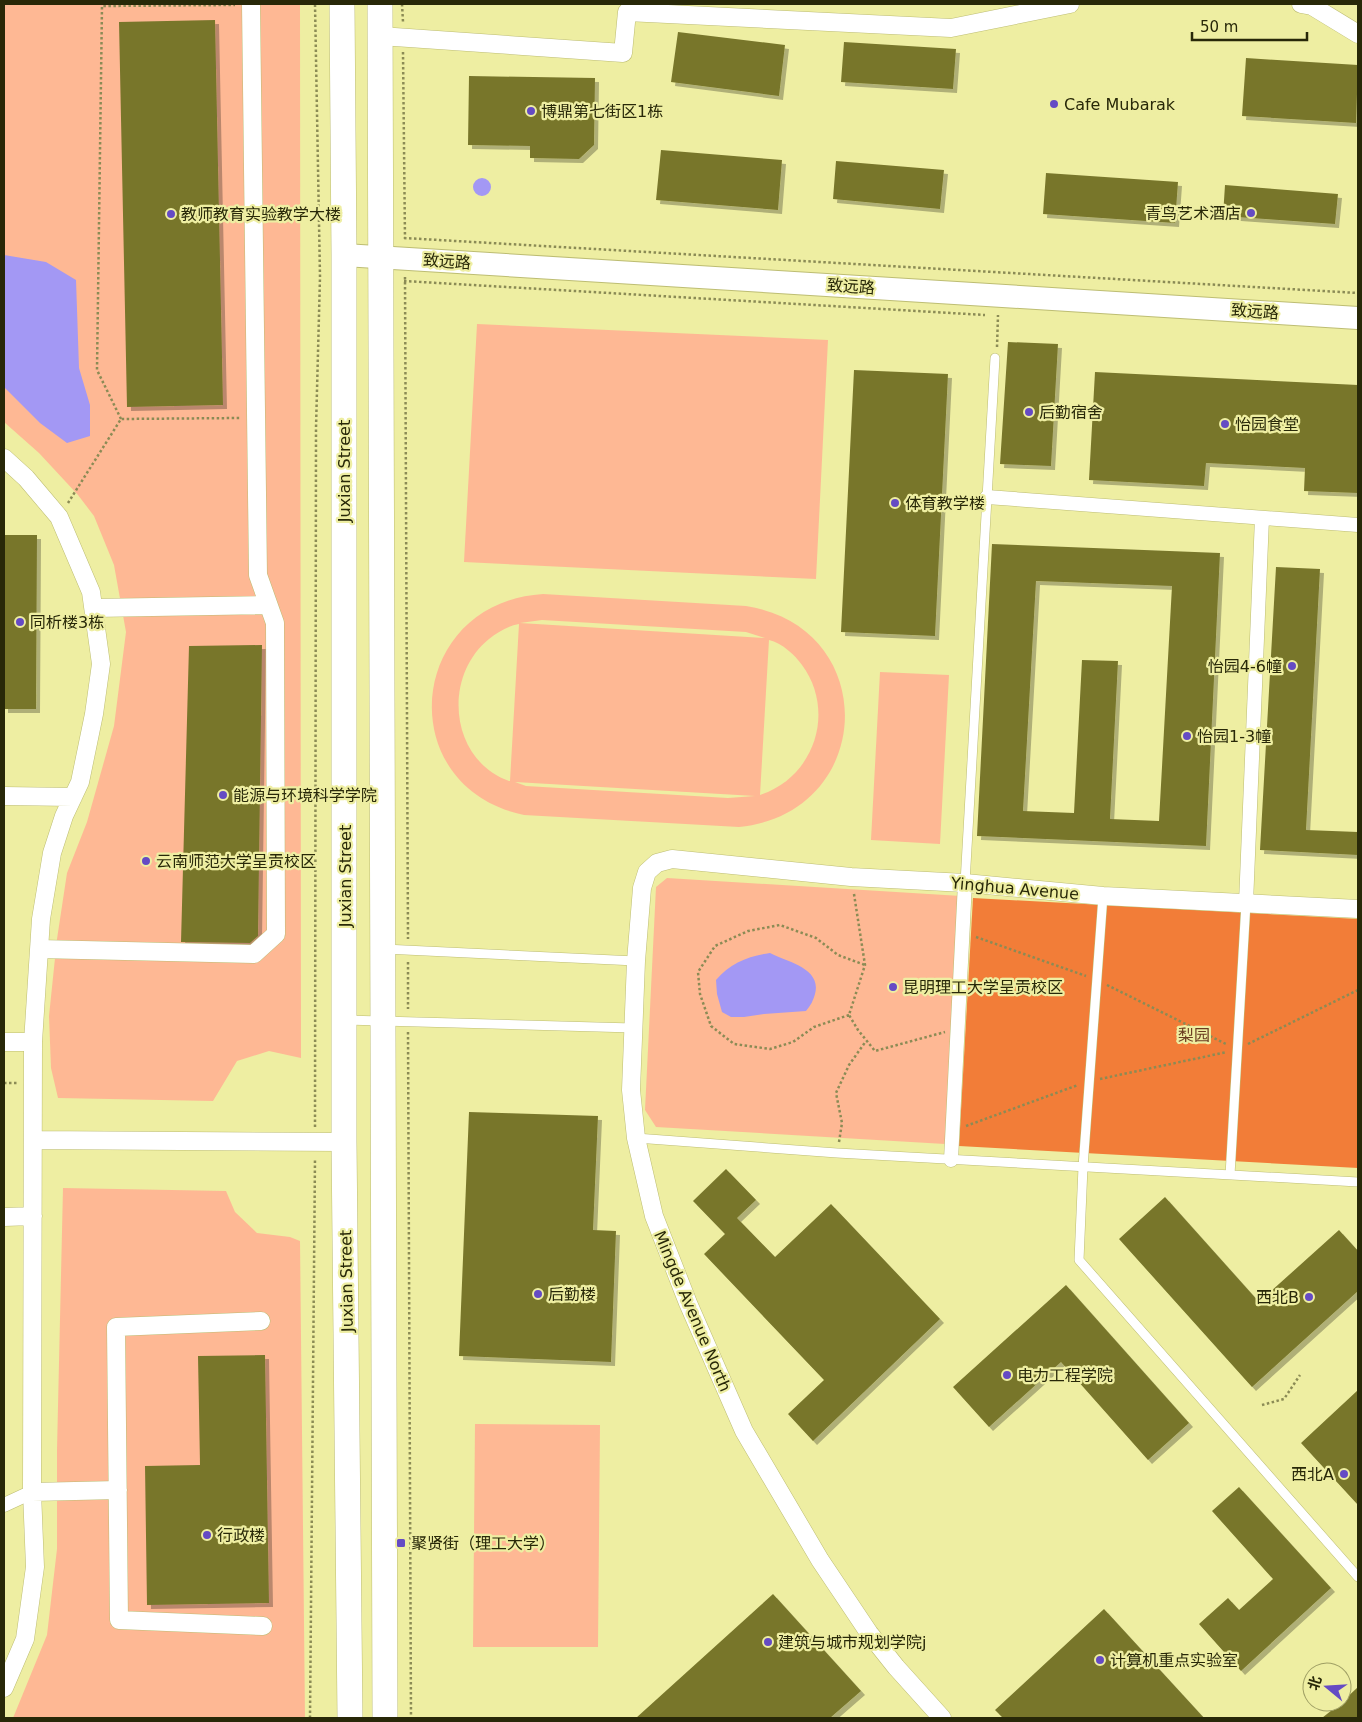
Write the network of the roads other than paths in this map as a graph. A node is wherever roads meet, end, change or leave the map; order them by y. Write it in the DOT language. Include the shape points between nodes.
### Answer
graph roads {
  1 [pos="251,4"];
  2 [pos="342,4"];
  3 [pos="380,4"];
  4 [pos="1070,4"];
  5 [pos="1301,4"];
  6 [pos="627,8"];
  7 [pos="1358,34"];
  8 [pos="392,37"];
  9 [pos="393,259"];
  10 [pos="338,261"];
  11 [pos="1358,318"];
  12 [pos="995,358"];
  13 [pos="4,458"];
  14 [pos="987,497"];
  15 [pos="1262,518"];
  16 [pos="1358,525"];
  17 [pos="268,605"];
  18 [pos="94,608"];
  19 [pos="4,796"];
  20 [pos="73,797"];
  21 [pos="672,859"];
  22 [pos="965,883"];
  23 [pos="1102,896"];
  24 [pos="1246,903"];
  25 [pos="1358,909"];
  26 [pos="39,949"];
  27 [pos="382,949"];
  28 [pos="636,961"];
  29 [pos="345,1020"];
  30 [pos="383,1022"];
  31 [pos="633,1028"];
  32 [pos="4,1042"];
  33 [pos="33,1042"];
  34 [pos="636,1138"];
  35 [pos="33,1140"];
  36 [pos="344,1142"];
  37 [pos="951,1160"];
  38 [pos="1083,1167"];
  39 [pos="1230,1175"];
  40 [pos="1358,1182"];
  41 [pos="33,1216"];
  42 [pos="4,1217"];
  43 [pos="261,1321"];
  44 [pos="118,1490"];
  45 [pos="32,1492"];
  46 [pos="4,1505"];
  47 [pos="1358,1577"];
  48 [pos="263,1626"];
  49 [pos="4,1688"];
  50 [pos="350,1718"];
  51 [pos="384,1718"];
  52 [pos="942,1718"];
  1 -- 17 [label="street" via="258,575"];
  2 -- 10 [label="main road, Juxian Street"];
  3 -- 8 [label="main road"];
  4 -- 6 [label="street" via="950,28"];
  5 -- 7 [label="street" via="1312,6"];
  6 -- 8 [label="street" via="623,53"];
  8 -- 9 [label="main road"];
  9 -- 10 [label="street, 致远路"];
  9 -- 11 [label="street, 致远路"];
  9 -- 27 [label="main road"];
  10 -- 29 [label="main road, Juxian Street"];
  12 -- 14 [label="lane"];
  13 -- 18 [label="street" via="59,517 91,592"];
  14 -- 15 [label="street"];
  14 -- 22 [label="lane"];
  15 -- 16 [label="street"];
  15 -- 24 [label="street"];
  17 -- 18 [label="street"];
  17 -- 26 [label="street" via="275,623 276,934 254,954"];
  18 -- 20 [label="street" via="101,664 80,782"];
  19 -- 20 [label="street"];
  20 -- 26 [label="street" via="52,853"];
  21 -- 22 [label="street, Yinghua Avenue" via="851,877"];
  21 -- 28 [label="street, Mingde Avenue North" via="657,863 647,872 642,888"];
  22 -- 23 [label="street, Yinghua Avenue"];
  22 -- 37 [label="street"];
  23 -- 24 [label="street, Yinghua Avenue"];
  23 -- 38 [label="lane"];
  24 -- 25 [label="street, Yinghua Avenue"];
  24 -- 39 [label="lane"];
  26 -- 33 [label="street"];
  27 -- 28 [label="lane"];
  27 -- 30 [label="main road"];
  28 -- 31 [label="street, Mingde Avenue North"];
  29 -- 30 [label="lane"];
  29 -- 36 [label="main road, Juxian Street"];
  30 -- 31 [label="lane"];
  30 -- 51 [label="main road"];
  31 -- 34 [label="street, Mingde Avenue North" via="631,1090"];
  32 -- 33 [label="street"];
  33 -- 35 [label="street"];
  34 -- 37 [label="lane"];
  34 -- 52 [label="street, Mingde Avenue North" via="654,1216 744,1431 820,1560 869,1633"];
  35 -- 36 [label="street"];
  35 -- 41 [label="street"];
  36 -- 50 [label="main road, Juxian Street"];
  37 -- 38 [label="lane"];
  38 -- 39 [label="lane"];
  38 -- 47 [label="lane" via="1079,1260"];
  39 -- 40 [label="lane"];
  41 -- 42 [label="street"];
  41 -- 45 [label="street"];
  43 -- 44 [label="street" via="116,1327"];
  44 -- 45 [label="street"];
  44 -- 48 [label="street" via="119,1620"];
  45 -- 46 [label="street"];
  45 -- 49 [label="street" via="35,1567 25,1639"];
}
